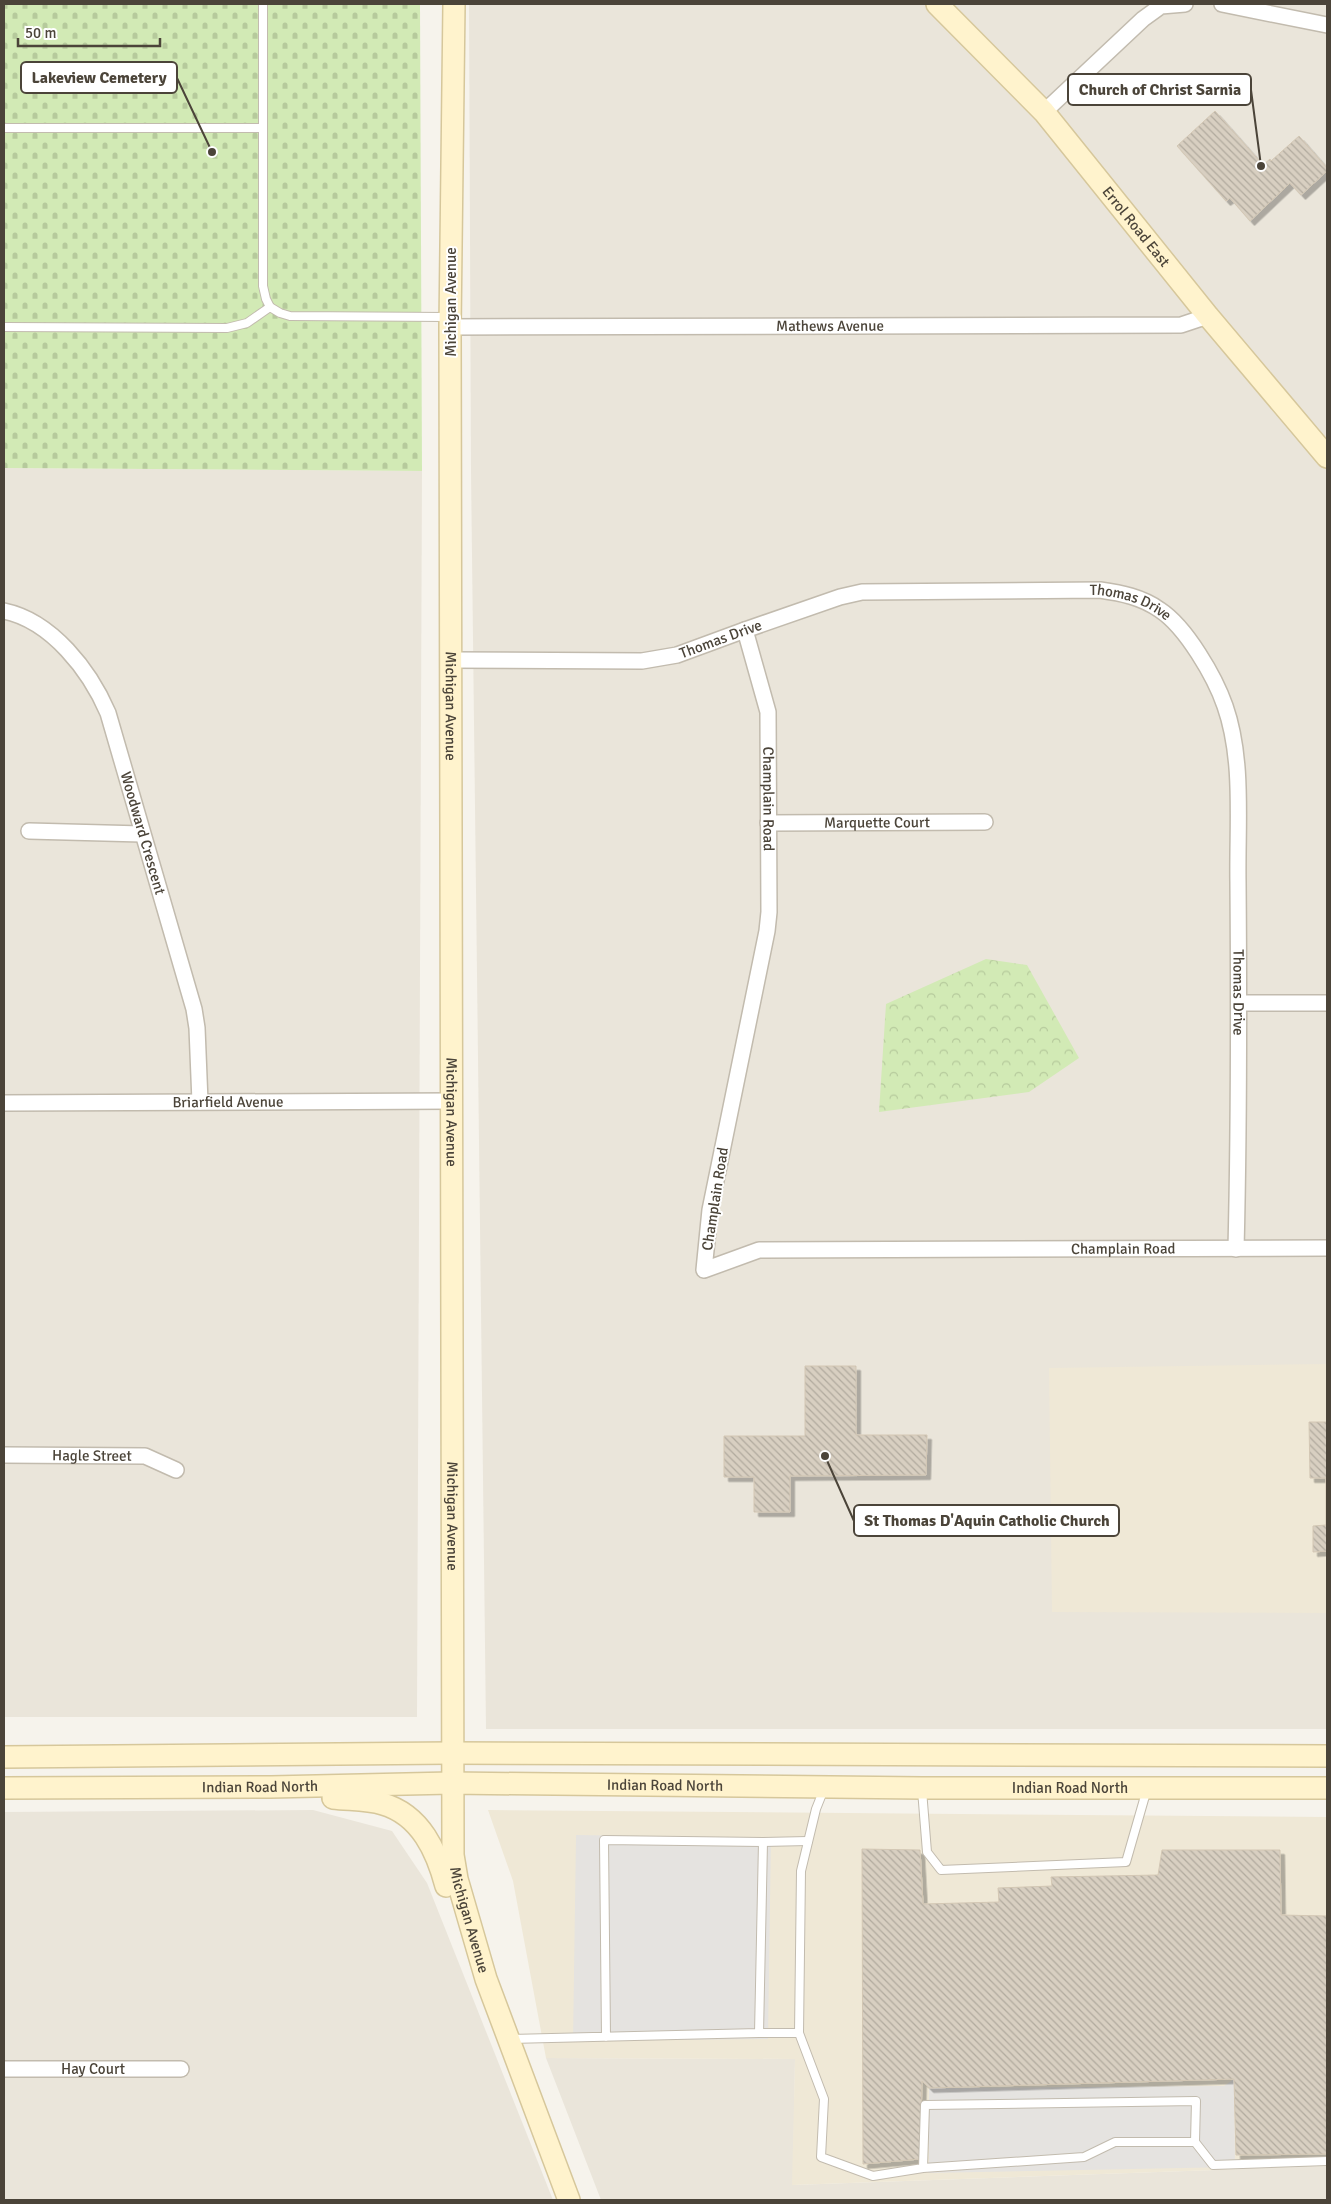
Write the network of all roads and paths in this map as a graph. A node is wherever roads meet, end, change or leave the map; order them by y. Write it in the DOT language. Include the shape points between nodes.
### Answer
graph roads {
  1 [pos="263,4"];
  2 [pos="454,4"];
  3 [pos="938,4"];
  4 [pos="1185,4"];
  5 [pos="1222,4"];
  6 [pos="1327,25"];
  7 [pos="1044,112"];
  8 [pos="4,128"];
  9 [pos="262,128"];
  10 [pos="270,307"];
  11 [pos="1208,316"];
  12 [pos="450,322"];
  13 [pos="4,327"];
  14 [pos="1327,456"];
  15 [pos="4,611"];
  16 [pos="745,630"];
  17 [pos="452,660"];
  18 [pos="985,822"];
  19 [pos="768,823"];
  20 [pos="29,831"];
  21 [pos="142,834"];
  22 [pos="1239,1003"];
  23 [pos="1327,1003"];
  24 [pos="452,1101"];
  25 [pos="200,1102"];
  26 [pos="4,1103"];
  27 [pos="1327,1248"];
  28 [pos="1236,1249"];
  29 [pos="4,1455"];
  30 [pos="176,1470"];
  31 [pos="451,1753"];
  32 [pos="1327,1756"];
  33 [pos="4,1757"];
  34 [pos="451,1783"];
  35 [pos="271,1787"];
  36 [pos="825,1787"];
  37 [pos="1147,1787"];
  38 [pos="4,1788"];
  39 [pos="922,1788"];
  40 [pos="1327,1788"];
  41 [pos="808,1841"];
  42 [pos="763,1842"];
  43 [pos="486,1978"];
  44 [pos="759,2033"];
  45 [pos="798,2033"];
  46 [pos="606,2037"];
  47 [pos="508,2039"];
  48 [pos="4,2069"];
  49 [pos="181,2069"];
  50 [pos="1195,2142"];
  51 [pos="1327,2161"];
  52 [pos="923,2168"];
  53 [pos="569,2200"];
  1 -- 9 [label="lane"];
  2 -- 12 [label="main road, Michigan Avenue"];
  3 -- 7 [label="main road, Errol Road East"];
  4 -- 7 [label="street" via="1161,6 1143,19"];
  5 -- 6 [label="street"];
  7 -- 11 [label="main road, Errol Road East"];
  8 -- 9 [label="lane"];
  9 -- 10 [label="lane" via="263,286"];
  10 -- 12 [label="lane" via="290,316"];
  10 -- 13 [label="lane" via="247,323 227,328"];
  11 -- 12 [label="street, Mathews Avenue" via="1180,325"];
  11 -- 14 [label="main road, Errol Road East"];
  12 -- 17 [label="main road, Michigan Avenue"];
  15 -- 21 [label="street, Woodward Crescent" via="28,621 58,641 98,689 108,713"];
  16 -- 17 [label="street, Thomas Drive" via="677,655 642,661"];
  16 -- 19 [label="street, Champlain Road" via="768,712"];
  16 -- 22 [label="street, Thomas Drive" via="862,592 1100,590 1131,595 1161,610 1184,634 1212,672 1226,706 1236,750"];
  17 -- 24 [label="main road, Michigan Avenue"];
  18 -- 19 [label="street, Marquette Court"];
  19 -- 28 [label="street, Champlain Road" via="767,931 710,1210 704,1270 758,1250"];
  20 -- 21 [label="street"];
  21 -- 25 [label="street, Woodward Crescent" via="194,1010"];
  22 -- 23 [label="street"];
  22 -- 28 [label="street, Thomas Drive"];
  24 -- 25 [label="street, Briarfield Avenue"];
  24 -- 31 [label="main road, Michigan Avenue"];
  25 -- 26 [label="street, Briarfield Avenue"];
  27 -- 28 [label="street, Champlain Road"];
  29 -- 30 [label="street, Hagle Street" via="145,1456"];
  31 -- 32 [label="main road, Indian Road North"];
  31 -- 33 [label="main road, Indian Road North"];
  31 -- 34 [label="main road, Michigan Avenue"];
  34 -- 35 [label="main road, Indian Road North"];
  34 -- 36 [label="main road, Indian Road North"];
  34 -- 43 [label="main road, Michigan Avenue" via="454,1866"];
  35 -- 38 [label="main road, Indian Road North"];
  35 -- 43 [label="main road" via="384,1804 420,1828 442,1869 460,1936"];
  36 -- 39 [label="main road, Indian Road North"];
  36 -- 41 [label="lane"];
  37 -- 39 [label="main road, Indian Road North"];
  37 -- 39 [label="lane" via="1126,1862 941,1870 927,1852"];
  37 -- 40 [label="main road, Indian Road North"];
  41 -- 42 [label="lane"];
  41 -- 45 [label="lane" via="801,1870"];
  42 -- 44 [label="lane"];
  42 -- 46 [label="lane" via="604,1840"];
  43 -- 47 [label="main road, Michigan Avenue"];
  44 -- 45 [label="lane"];
  44 -- 46 [label="lane"];
  45 -- 52 [label="lane" via="824,2099 821,2156 873,2176"];
  46 -- 47 [label="lane"];
  47 -- 53 [label="main road, Michigan Avenue"];
  48 -- 49 [label="street, Hay Court"];
  50 -- 51 [label="lane" via="1213,2165"];
  50 -- 52 [label="lane" via="1115,2142 1084,2157"];
  50 -- 52 [label="lane" via="1196,2101 925,2105"];
}
